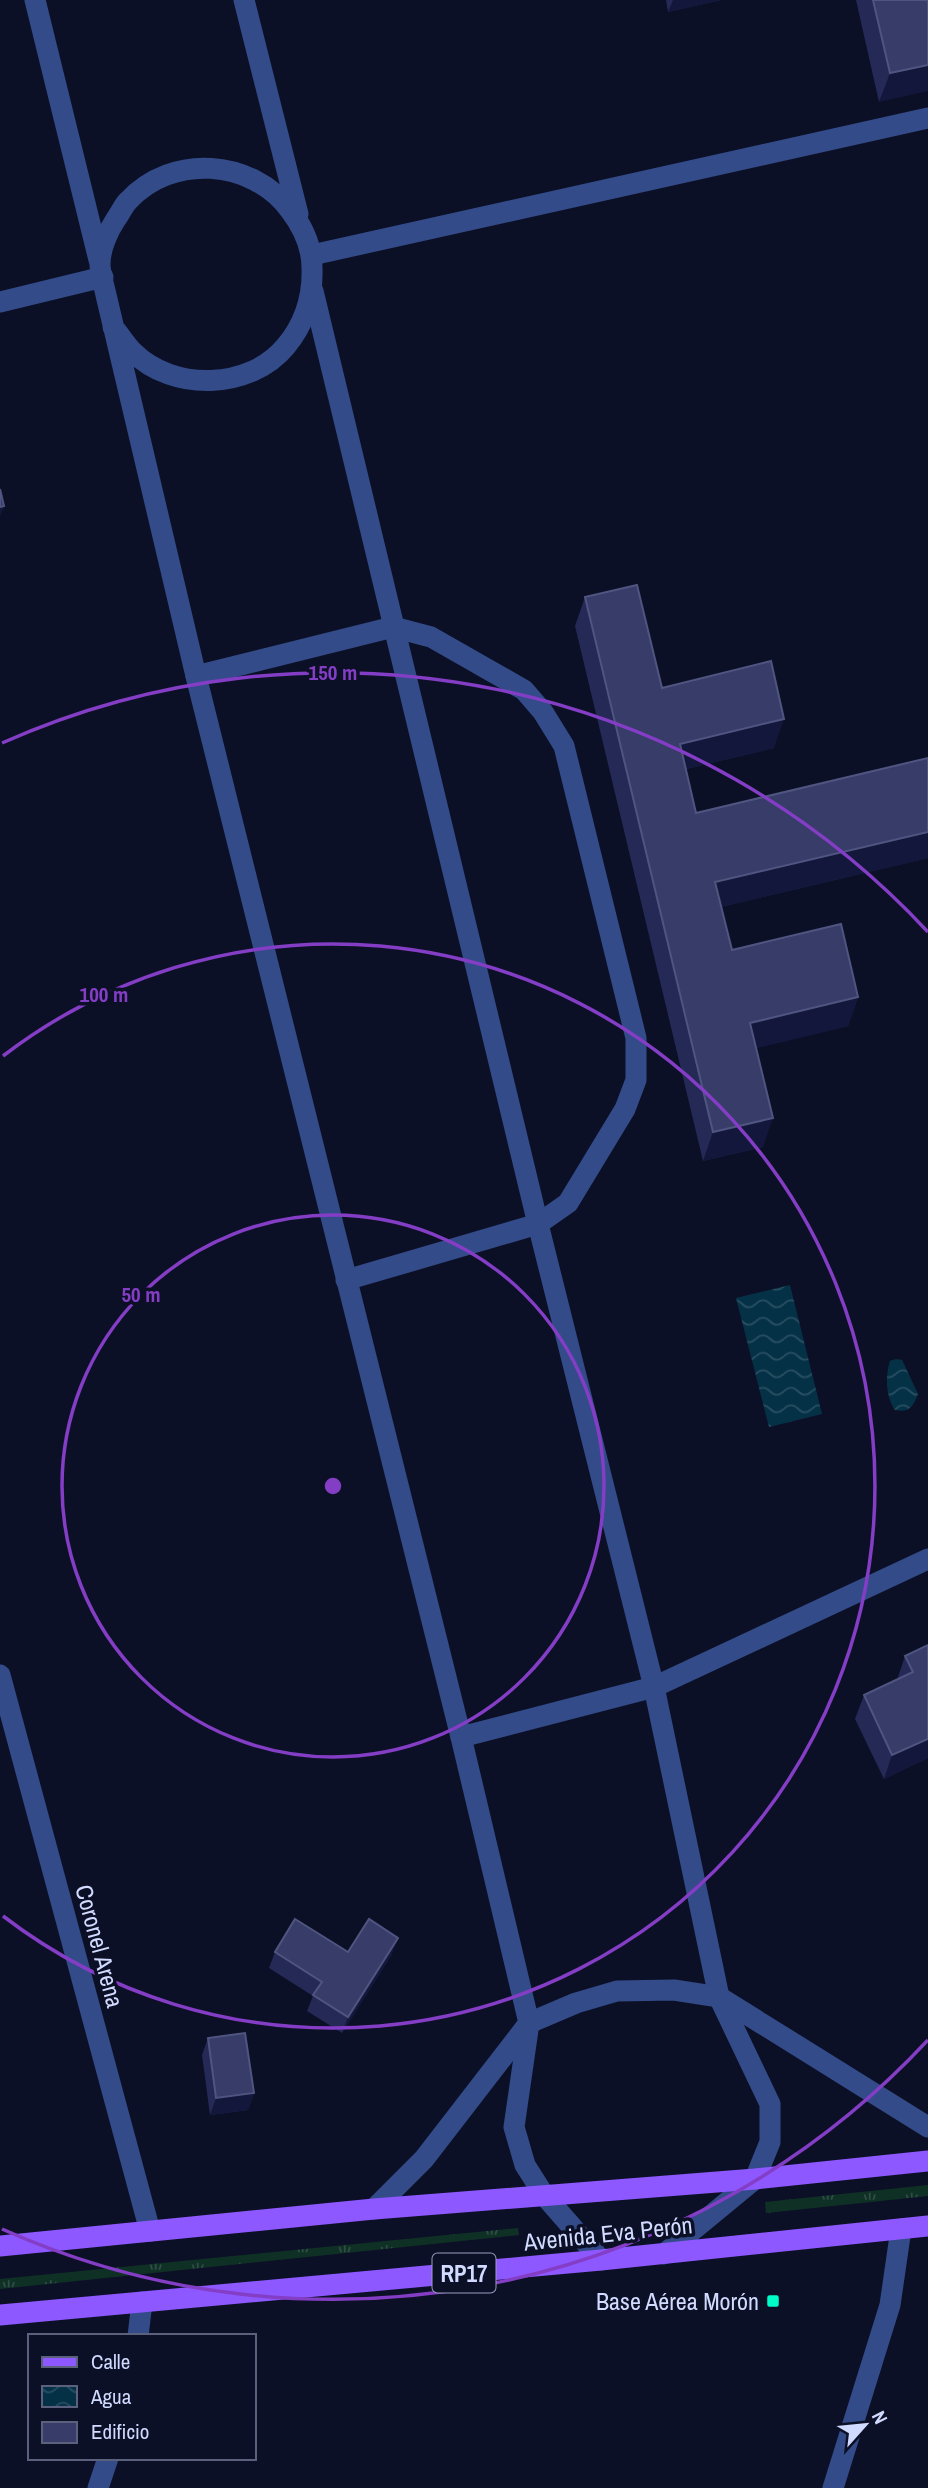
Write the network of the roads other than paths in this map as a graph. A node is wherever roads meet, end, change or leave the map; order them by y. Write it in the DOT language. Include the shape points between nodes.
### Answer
graph roads {
  1 [pos="35,0"];
  2 [pos="244,0"];
  3 [pos="928,118"];
  4 [pos="300,223"];
  5 [pos="312,255"];
  6 [pos="101,270"];
  7 [pos="313,289"];
  8 [pos="0,302"];
  9 [pos="113,327"];
  10 [pos="393,627"];
  11 [pos="196,676"];
  12 [pos="538,1224"];
  13 [pos="346,1280"];
  14 [pos="928,1559"];
  15 [pos="0,1675"];
  16 [pos="654,1687"];
  17 [pos="461,1737"];
  18 [pos="719,1997"];
  19 [pos="529,2023"];
  20 [pos="928,2127"];
  21 [pos="928,2161"];
  22 [pos="755,2179"];
  23 [pos="544,2195"];
  24 [pos="374,2209"];
  25 [pos="928,2226"];
  26 [pos="901,2229"];
  27 [pos="150,2231"];
  28 [pos="0,2246"];
  29 [pos="664,2253"];
  30 [pos="601,2260"];
  31 [pos="142,2302"];
  32 [pos="0,2315"];
  33 [pos="138,2334"];
  34 [pos="107,2460"];
  35 [pos="98,2488"];
  36 [pos="833,2488"];
  1 -- 6 [label="street"];
  2 -- 4 [label="street"];
  3 -- 5 [label="street"];
  4 -- 5 [label="street"];
  4 -- 6 [label="street" via="280,196 252,177 220,168 186,169 154,181 128,201 109,230"];
  5 -- 7 [label="street"];
  6 -- 8 [label="street"];
  6 -- 9 [label="street"];
  7 -- 9 [label="street" via="303,320 285,348 258,368 227,380 194,381 162,372 134,354"];
  7 -- 10 [label="street"];
  9 -- 11 [label="street"];
  10 -- 11 [label="street"];
  10 -- 12 [label="street"];
  10 -- 12 [label="street" via="430,637 524,690 564,746 636,1038 636,1080 625,1109 568,1203"];
  11 -- 13 [label="street"];
  12 -- 13 [label="street"];
  12 -- 16 [label="street"];
  13 -- 17 [label="street"];
  14 -- 16 [label="street"];
  15 -- 27 [label="street, Coronel Arena"];
  16 -- 17 [label="street"];
  16 -- 18 [label="street"];
  17 -- 19 [label="street"];
  18 -- 19 [label="street" via="674,1990 617,1991"];
  18 -- 20 [label="street"];
  18 -- 22 [label="street" via="770,2104 770,2142"];
  19 -- 23 [label="street" via="514,2127 525,2165"];
  19 -- 24 [label="street" via="424,2159"];
  21 -- 22 [label="main road, Avenida Eva Perón"];
  22 -- 23 [label="main road, Avenida Eva Perón"];
  22 -- 29 [label="street"];
  23 -- 24 [label="main road, Avenida Eva Perón"];
  23 -- 30 [label="street"];
  24 -- 27 [label="main road, Avenida Eva Perón"];
  25 -- 26 [label="main road, Avenida Eva Perón / RP17"];
  26 -- 29 [label="main road, Avenida Eva Perón / RP17"];
  26 -- 36 [label="street" via="890,2305"];
  27 -- 28 [label="main road, Avenida Eva Perón"];
  29 -- 30 [label="main road, Avenida Eva Perón / RP17"];
  30 -- 31 [label="main road, Avenida Eva Perón / RP17"];
  31 -- 32 [label="main road, Avenida Eva Perón / RP17"];
  31 -- 33 [label="street"];
  34 -- 35 [label="street"];
}
